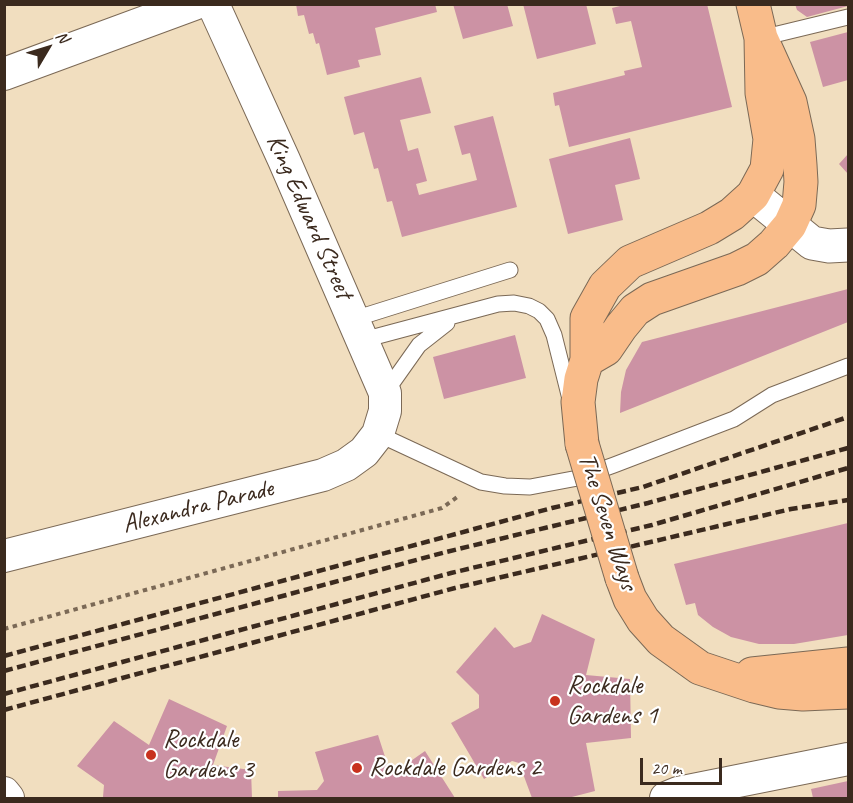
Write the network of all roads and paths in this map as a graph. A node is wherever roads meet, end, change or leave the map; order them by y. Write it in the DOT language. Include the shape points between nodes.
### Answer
graph roads {
  1 [pos="194,4"];
  2 [pos="213,4"];
  3 [pos="753,4"];
  4 [pos="849,17"];
  5 [pos="761,38"];
  6 [pos="4,74"];
  7 [pos="753,195"];
  8 [pos="790,225"];
  9 [pos="849,245"];
  10 [pos="510,270"];
  11 [pos="456,316"];
  12 [pos="359,329"];
  13 [pos="587,360"];
  14 [pos="849,366"];
  15 [pos="385,393"];
  16 [pos="378,434"];
  17 [pos="582,444"];
  18 [pos="481,482"];
  19 [pos="4,556"];
  20 [pos="4,629"];
  21 [pos="849,664"];
  22 [pos="723,677"];
  23 [pos="849,692"];
  24 [pos="849,759"];
  25 [pos="4,793"];
  26 [pos="8,798"];
  27 [pos="666,798"];
  1 -- 6 [label="street"];
  2 -- 12 [label="street, King Edward Street"];
  3 -- 5 [label="main road"];
  4 -- 5 [label="lane"];
  5 -- 7 [label="main road" via="762,93 770,139 767,169"];
  5 -- 8 [label="main road" via="790,102 798,139 799,205"];
  7 -- 8 [label="street"];
  7 -- 13 [label="main road, The Seven Ways" via="709,228 630,262 605,286 587,318"];
  8 -- 9 [label="street" via="812,243"];
  8 -- 13 [label="main road" via="757,259 652,299 635,310 606,349"];
  10 -- 12 [label="lane"];
  11 -- 12 [label="lane"];
  11 -- 15 [label="lane" via="419,345"];
  11 -- 17 [label="lane" via="514,303 529,306 547,319"];
  12 -- 15 [label="street, King Edward Street"];
  13 -- 17 [label="main road, The Seven Ways" via="578,402"];
  14 -- 18 [label="lane" via="772,394 734,419 578,478 530,487"];
  15 -- 16 [label="street, King Edward Street" via="385,411"];
  16 -- 18 [label="lane"];
  16 -- 19 [label="street, Alexandra Parade" via="364,452 323,475"];
  17 -- 22 [label="main road, The Seven Ways, bridge" via="630,599 661,640 700,668"];
  18 -- 20 [label="path" via="442,507"];
  21 -- 22 [label="main road, The Seven Ways"];
  22 -- 23 [label="main road, The Seven Ways" via="779,692"];
  24 -- 27 [label="street"];
  25 -- 26 [label="street"];
}
